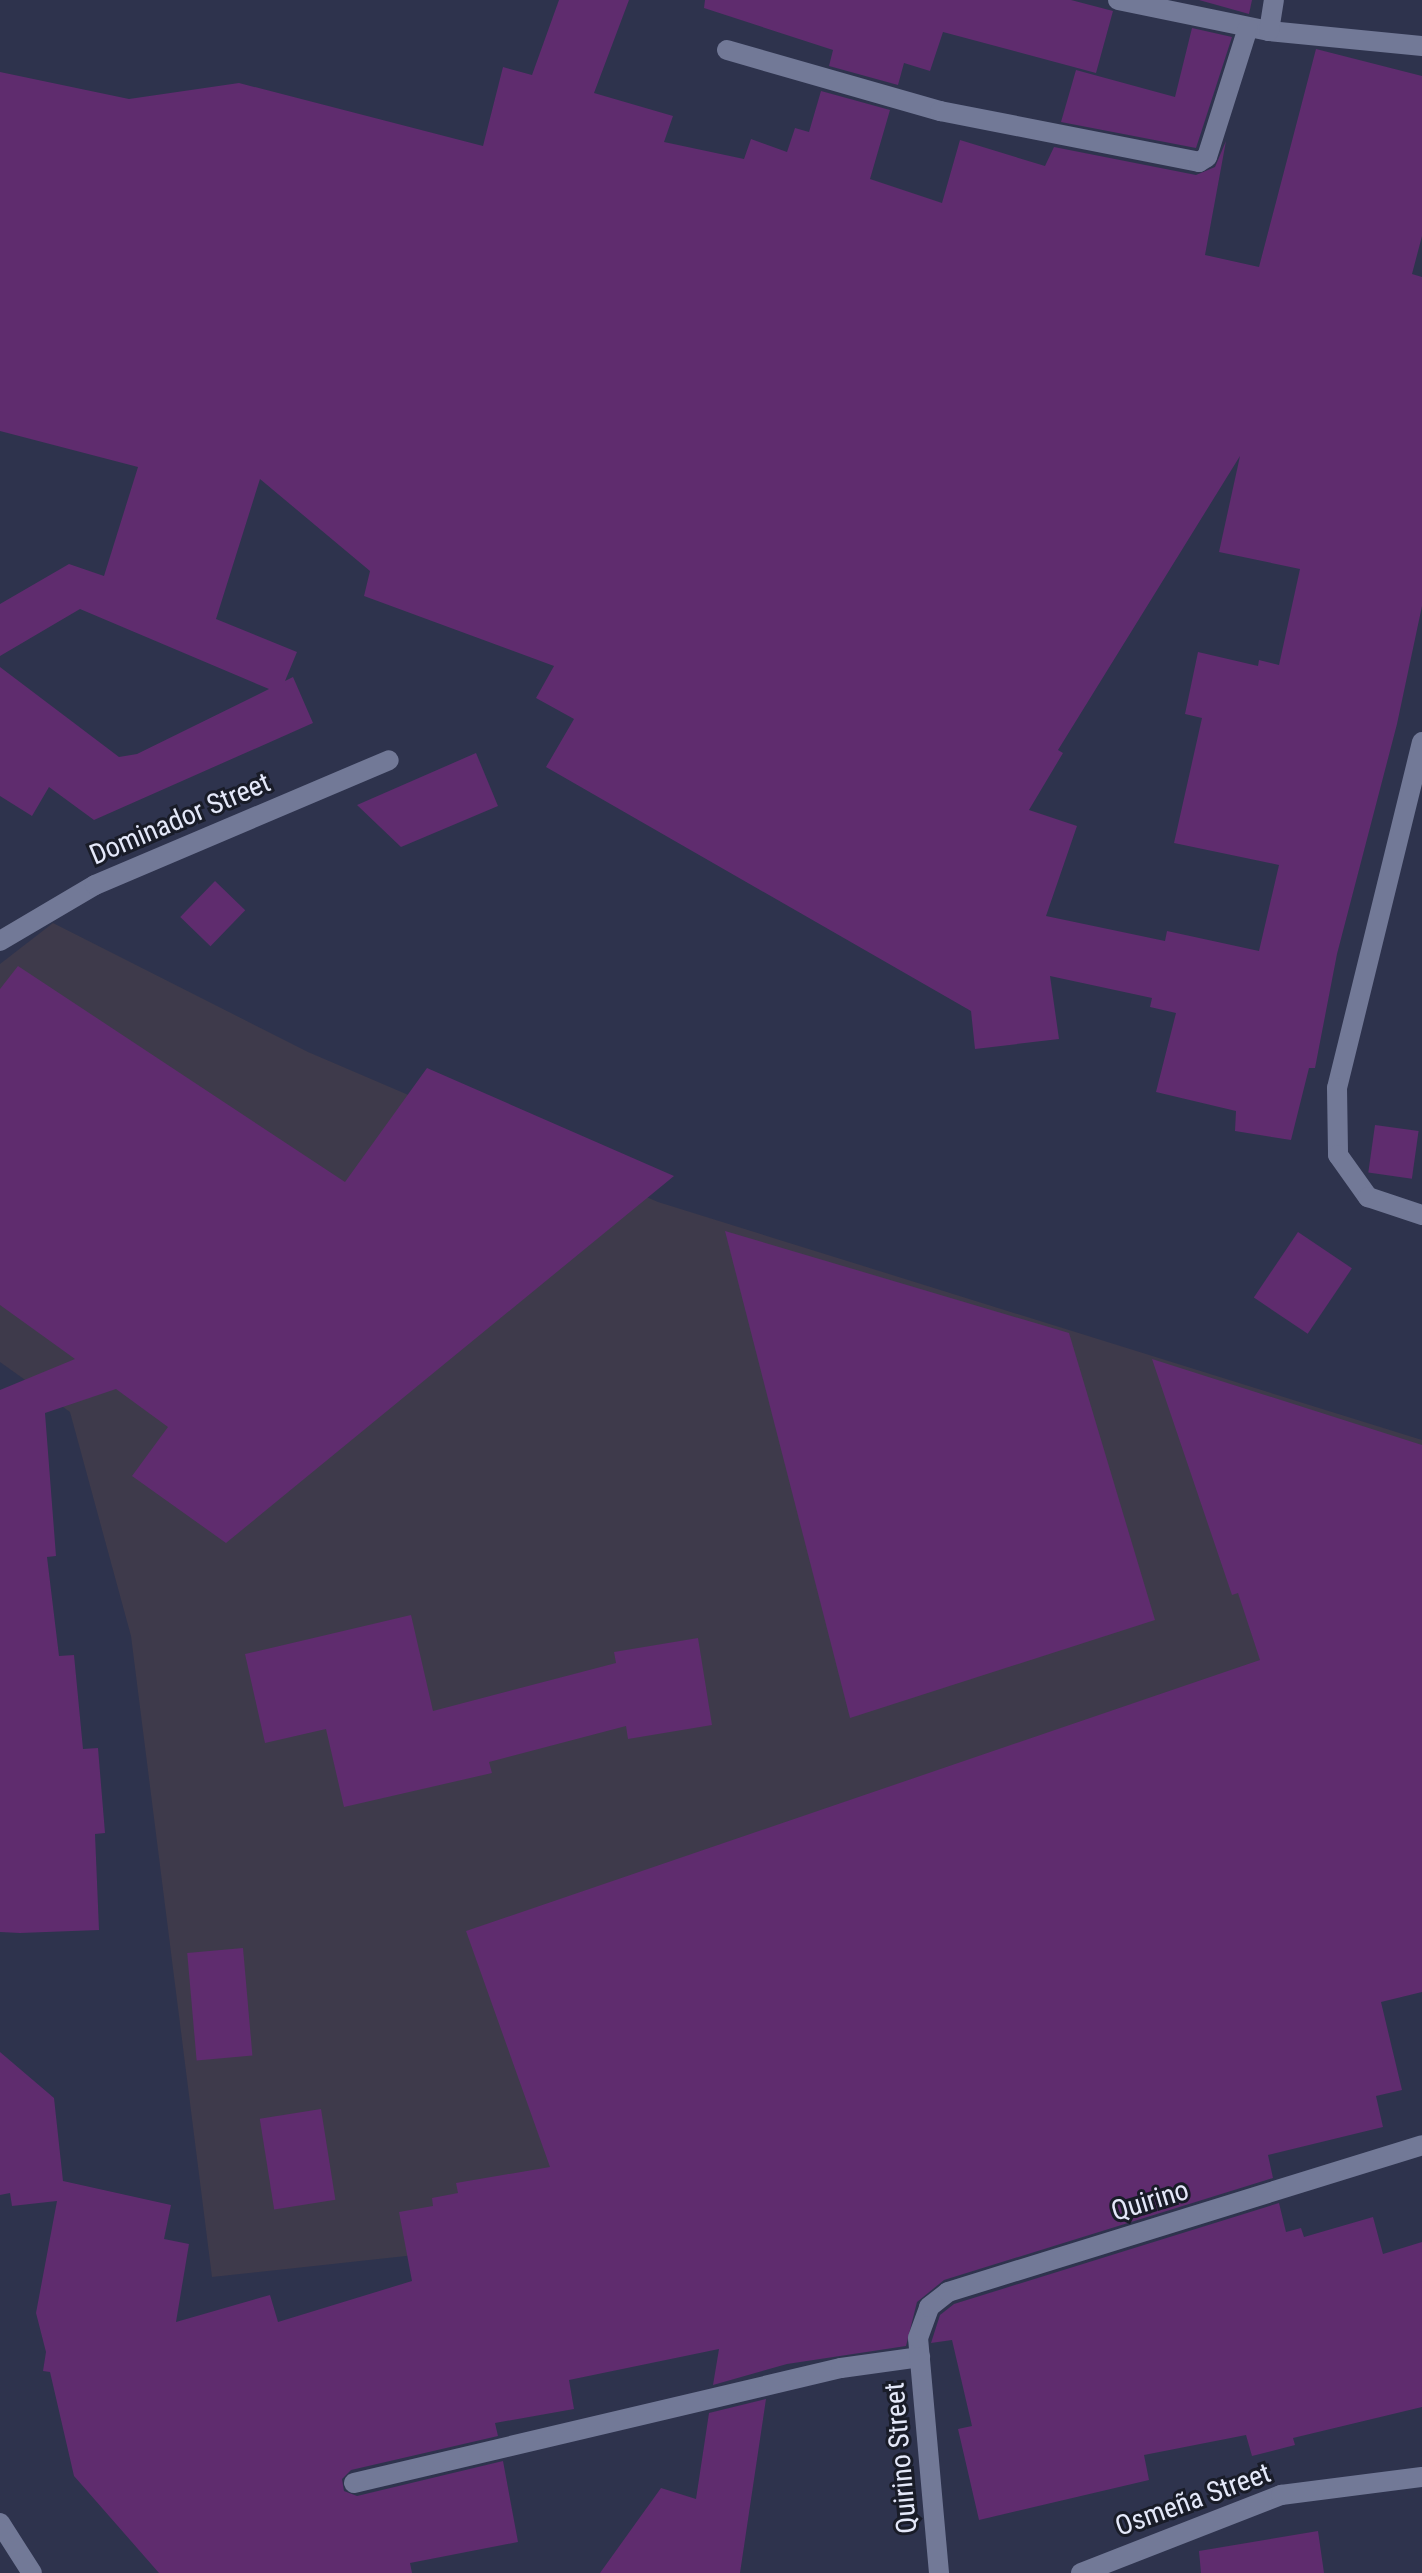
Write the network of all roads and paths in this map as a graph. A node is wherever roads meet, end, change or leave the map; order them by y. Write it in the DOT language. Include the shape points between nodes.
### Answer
graph roads {
  1 [pos="1118,0"];
  2 [pos="1274,0"];
  3 [pos="1248,28"];
  4 [pos="1269,31"];
  5 [pos="1422,46"];
  6 [pos="727,50"];
  7 [pos="1422,742"];
  8 [pos="389,760"];
  9 [pos="0,941"];
  10 [pos="1422,1215"];
  11 [pos="1422,2145"];
  12 [pos="919,2347"];
  13 [pos="1422,2477"];
  14 [pos="354,2483"];
  15 [pos="0,2523"];
  16 [pos="32,2573"];
  17 [pos="939,2573"];
  18 [pos="1081,2573"];
  1 -- 3 [label="street"];
  2 -- 4 [label="street"];
  3 -- 4 [label="street"];
  3 -- 6 [label="street" via="1207,157 1199,162 940,111"];
  4 -- 5 [label="street"];
  7 -- 10 [label="street" via="1337,1101 1338,1155 1368,1197"];
  8 -- 9 [label="street, Dominador Street" via="95,885"];
  11 -- 12 [label="street, Quirino" via="948,2292 929,2307"];
  12 -- 14 [label="street"];
  12 -- 17 [label="street, Quirino Street"];
  13 -- 18 [label="street, Osmeña Street" via="1281,2495"];
  15 -- 16 [label="street"];
}
